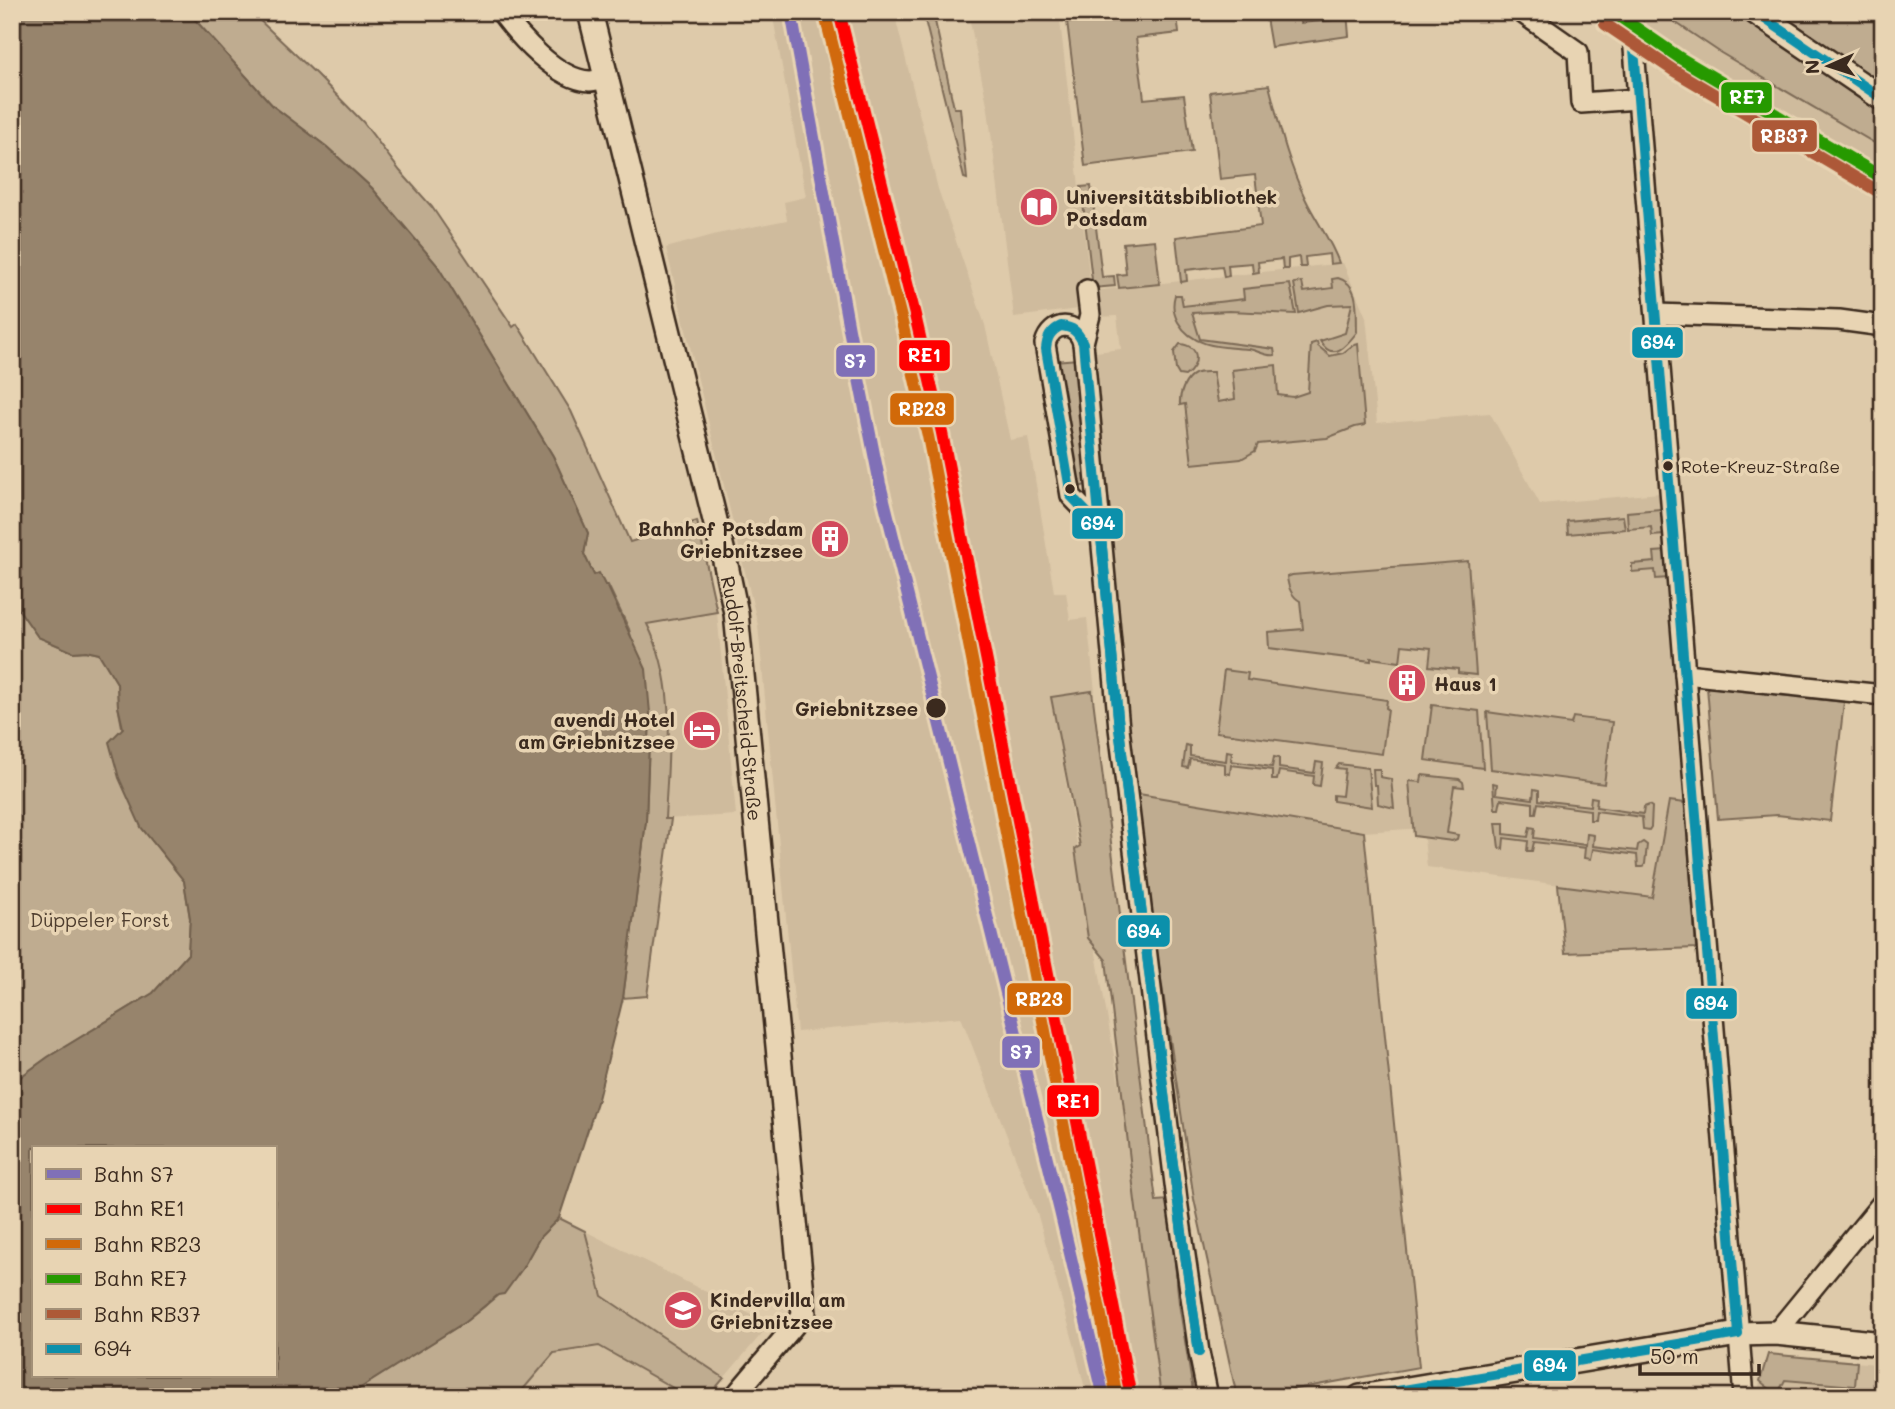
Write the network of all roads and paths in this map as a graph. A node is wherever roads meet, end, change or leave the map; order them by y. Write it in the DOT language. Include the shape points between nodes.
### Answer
graph roads {
  1 [pos="501,12"];
  2 [pos="590,12"];
  3 [pos="1521,12"];
  4 [pos="1631,12"];
  5 [pos="1755,12"];
  6 [pos="606,78"];
  7 [pos="1638,99"];
  8 [pos="1883,99"];
  9 [pos="1087,290"];
  10 [pos="1656,314"];
  11 [pos="1883,327"];
  12 [pos="1083,343"];
  13 [pos="1100,526"];
  14 [pos="1685,674"];
  15 [pos="1883,695"];
  16 [pos="1883,1202"];
  17 [pos="804,1314"];
  18 [pos="1738,1334"];
  19 [pos="1776,1334"];
  20 [pos="1883,1344"];
  21 [pos="1450,1389"];
  22 [pos="734,1397"];
  23 [pos="1208,1397"];
  24 [pos="1360,1397"];
  25 [pos="1744,1397"];
  1 -- 6 [label="street" via="516,32 566,74 590,81"];
  2 -- 6 [label="street, Rudolf-Breitscheid-Straße"];
  3 -- 7 [label="street" via="1578,52 1581,103"];
  4 -- 7 [label="street"];
  5 -- 8 [label="street"];
  6 -- 17 [label="street, Rudolf-Breitscheid-Straße" via="736,613"];
  7 -- 10 [label="street"];
  9 -- 12 [label="street" via="1090,315"];
  10 -- 11 [label="street" via="1839,320"];
  10 -- 14 [label="street"];
  12 -- 13 [label="street"];
  12 -- 13 [label="street" via="1075,329 1064,326 1049,333 1045,344 1071,496"];
  13 -- 23 [label="street" via="1119,728 1164,1097"];
  14 -- 15 [label="street"];
  14 -- 18 [label="street"];
  16 -- 19 [label="street"];
  17 -- 22 [label="street"];
  18 -- 19 [label="street"];
  18 -- 21 [label="street"];
  18 -- 25 [label="street"];
  19 -- 20 [label="street"];
  21 -- 24 [label="street"];
}
